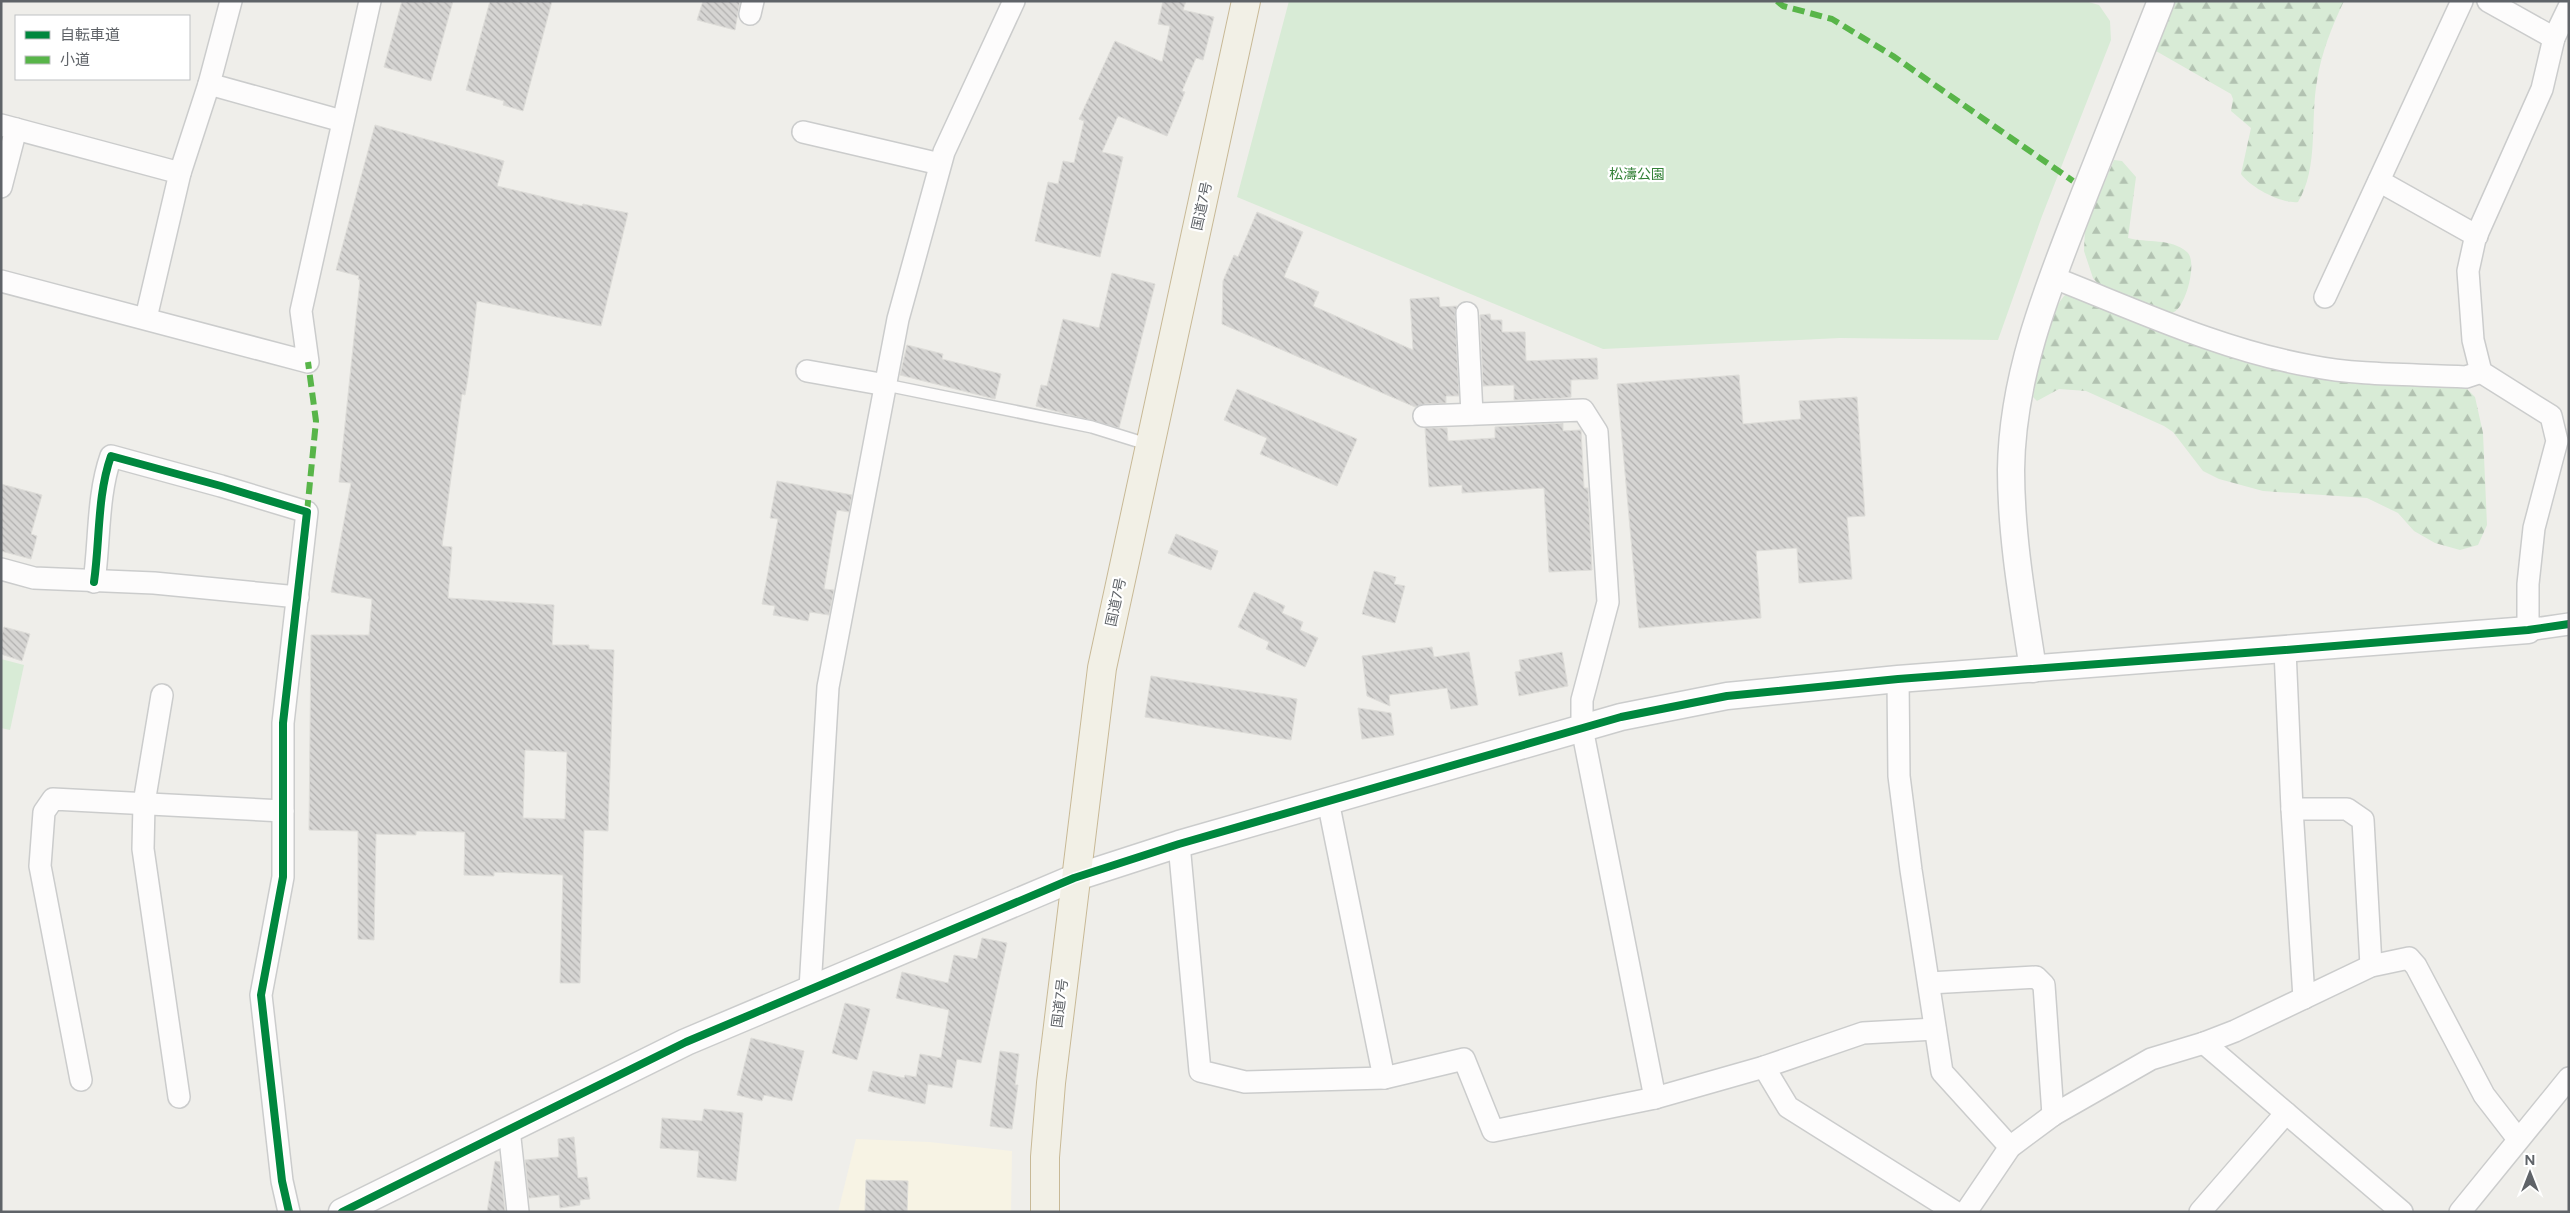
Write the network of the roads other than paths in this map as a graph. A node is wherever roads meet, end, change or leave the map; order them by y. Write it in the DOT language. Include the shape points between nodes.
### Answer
graph roads {
  1 [pos="231,1"];
  2 [pos="370,1"];
  3 [pos="1014,1"];
  4 [pos="1246,1"];
  5 [pos="2161,1"];
  6 [pos="2462,1"];
  7 [pos="2488,1"];
  8 [pos="2569,7"];
  9 [pos="2554,38"];
  10 [pos="209,84"];
  11 [pos="342,120"];
  12 [pos="8,127"];
  13 [pos="803,132"];
  14 [pos="940,164"];
  15 [pos="180,173"];
  16 [pos="2378,181"];
  17 [pos="1,186"];
  18 [pos="2477,236"];
  19 [pos="2052,277"];
  20 [pos="1,281"];
  21 [pos="2325,297"];
  22 [pos="1468,313"];
  23 [pos="146,318"];
  24 [pos="807,371"];
  25 [pos="2481,372"];
  26 [pos="886,385"];
  27 [pos="1472,414"];
  28 [pos="1424,416"];
  29 [pos="1150,445"];
  30 [pos="1,570"];
  31 [pos="94,582"];
  32 [pos="298,597"];
  33 [pos="2569,624"];
  34 [pos="2528,630"];
  35 [pos="2285,650"];
  36 [pos="2033,669"];
  37 [pos="1898,679"];
  38 [pos="162,695"];
  39 [pos="1582,728"];
  40 [pos="1328,802"];
  41 [pos="144,803"];
  42 [pos="2292,809"];
  43 [pos="283,811"];
  44 [pos="1179,844"];
  45 [pos="1074,878"];
  46 [pos="2371,966"];
  47 [pos="1928,984"];
  48 [pos="810,988"];
  49 [pos="2304,998"];
  50 [pos="1935,1029"];
  51 [pos="2204,1043"];
  52 [pos="1764,1067"];
  53 [pos="1384,1078"];
  54 [pos="2569,1078"];
  55 [pos="80,1080"];
  56 [pos="179,1097"];
  57 [pos="1655,1098"];
  58 [pos="2286,1113"];
  59 [pos="2053,1115"];
  60 [pos="509,1130"];
  61 [pos="2518,1139"];
  62 [pos="2010,1147"];
  63 [pos="289,1212"];
  64 [pos="342,1212"];
  65 [pos="518,1212"];
  66 [pos="1045,1212"];
  67 [pos="1955,1212"];
  68 [pos="1966,1212"];
  69 [pos="2200,1212"];
  70 [pos="2402,1212"];
  71 [pos="2460,1212"];
  1 -- 10 [label="street"];
  2 -- 11 [label="street"];
  3 -- 14 [label="street"];
  4 -- 29 [label="highway, 国道7号"];
  5 -- 19 [label="street"];
  6 -- 16 [label="street"];
  7 -- 9 [label="street"];
  8 -- 9 [label="street"];
  9 -- 18 [label="street" via="2542,89"];
  10 -- 11 [label="street"];
  10 -- 15 [label="street"];
  11 -- 23 [label="street" via="301,311 308,362"];
  12 -- 15 [label="street"];
  12 -- 17 [label="street"];
  13 -- 14 [label="street"];
  14 -- 26 [label="street" via="898,319"];
  15 -- 23 [label="street"];
  16 -- 18 [label="street"];
  16 -- 21 [label="street"];
  18 -- 25 [label="street" via="2468,271 2473,340"];
  19 -- 25 [label="street" via="2246,351 2312,366 2370,373 2466,377"];
  19 -- 36 [label="street" via="2026,355 2011,470"];
  20 -- 23 [label="street"];
  22 -- 27 [label="street"];
  24 -- 26 [label="street"];
  25 -- 34 [label="street" via="2551,416 2557,441 2534,528 2528,584"];
  26 -- 29 [label="lane" via="1092,427"];
  26 -- 48 [label="street" via="828,688"];
  27 -- 28 [label="street"];
  27 -- 39 [label="street" via="1583,410 1597,432 1608,602 1582,700"];
  29 -- 45 [label="highway, 国道7号" via="1102,668"];
  30 -- 31 [label="street" via="34,578"];
  31 -- 32 [label="street" via="154,583"];
  31 -- 32 [label="street" via="102,481 111,456 306,512"];
  32 -- 43 [label="street" via="282,723"];
  33 -- 34 [label="street"];
  34 -- 35 [label="street"];
  35 -- 36 [label="street"];
  35 -- 42 [label="street"];
  36 -- 37 [label="street"];
  37 -- 39 [label="street" via="1727,696"];
  37 -- 47 [label="street" via="1899,776"];
  38 -- 41 [label="street"];
  39 -- 40 [label="street"];
  39 -- 57 [label="street"];
  40 -- 44 [label="street"];
  40 -- 53 [label="street"];
  41 -- 43 [label="street"];
  41 -- 55 [label="street" via="54,799 44,812 40,866"];
  41 -- 56 [label="street" via="143,849"];
  42 -- 46 [label="street" via="2347,809 2363,820"];
  42 -- 49 [label="street"];
  43 -- 63 [label="street" via="283,877 261,995 282,1181"];
  44 -- 45 [label="street"];
  44 -- 53 [label="street" via="1200,1071 1245,1082"];
  45 -- 48 [label="street"];
  45 -- 66 [label="highway, 国道7号" via="1051,1083 1045,1157"];
  46 -- 49 [label="street"];
  46 -- 61 [label="street" via="2409,958 2416,966 2484,1095"];
  47 -- 50 [label="street"];
  47 -- 59 [label="street" via="2036,976 2044,985"];
  48 -- 60 [label="street" via="686,1042"];
  49 -- 51 [label="street"];
  50 -- 52 [label="street" via="1863,1033"];
  50 -- 62 [label="street" via="1942,1072"];
  51 -- 58 [label="street"];
  51 -- 59 [label="street" via="2151,1059"];
  52 -- 57 [label="street"];
  52 -- 67 [label="street" via="1788,1107"];
  53 -- 57 [label="street" via="1464,1059 1493,1130"];
  54 -- 61 [label="street"];
  58 -- 69 [label="street"];
  58 -- 70 [label="street"];
  59 -- 62 [label="street"];
  60 -- 64 [label="street"];
  60 -- 65 [label="street"];
  61 -- 71 [label="street"];
  62 -- 68 [label="street"];
}
